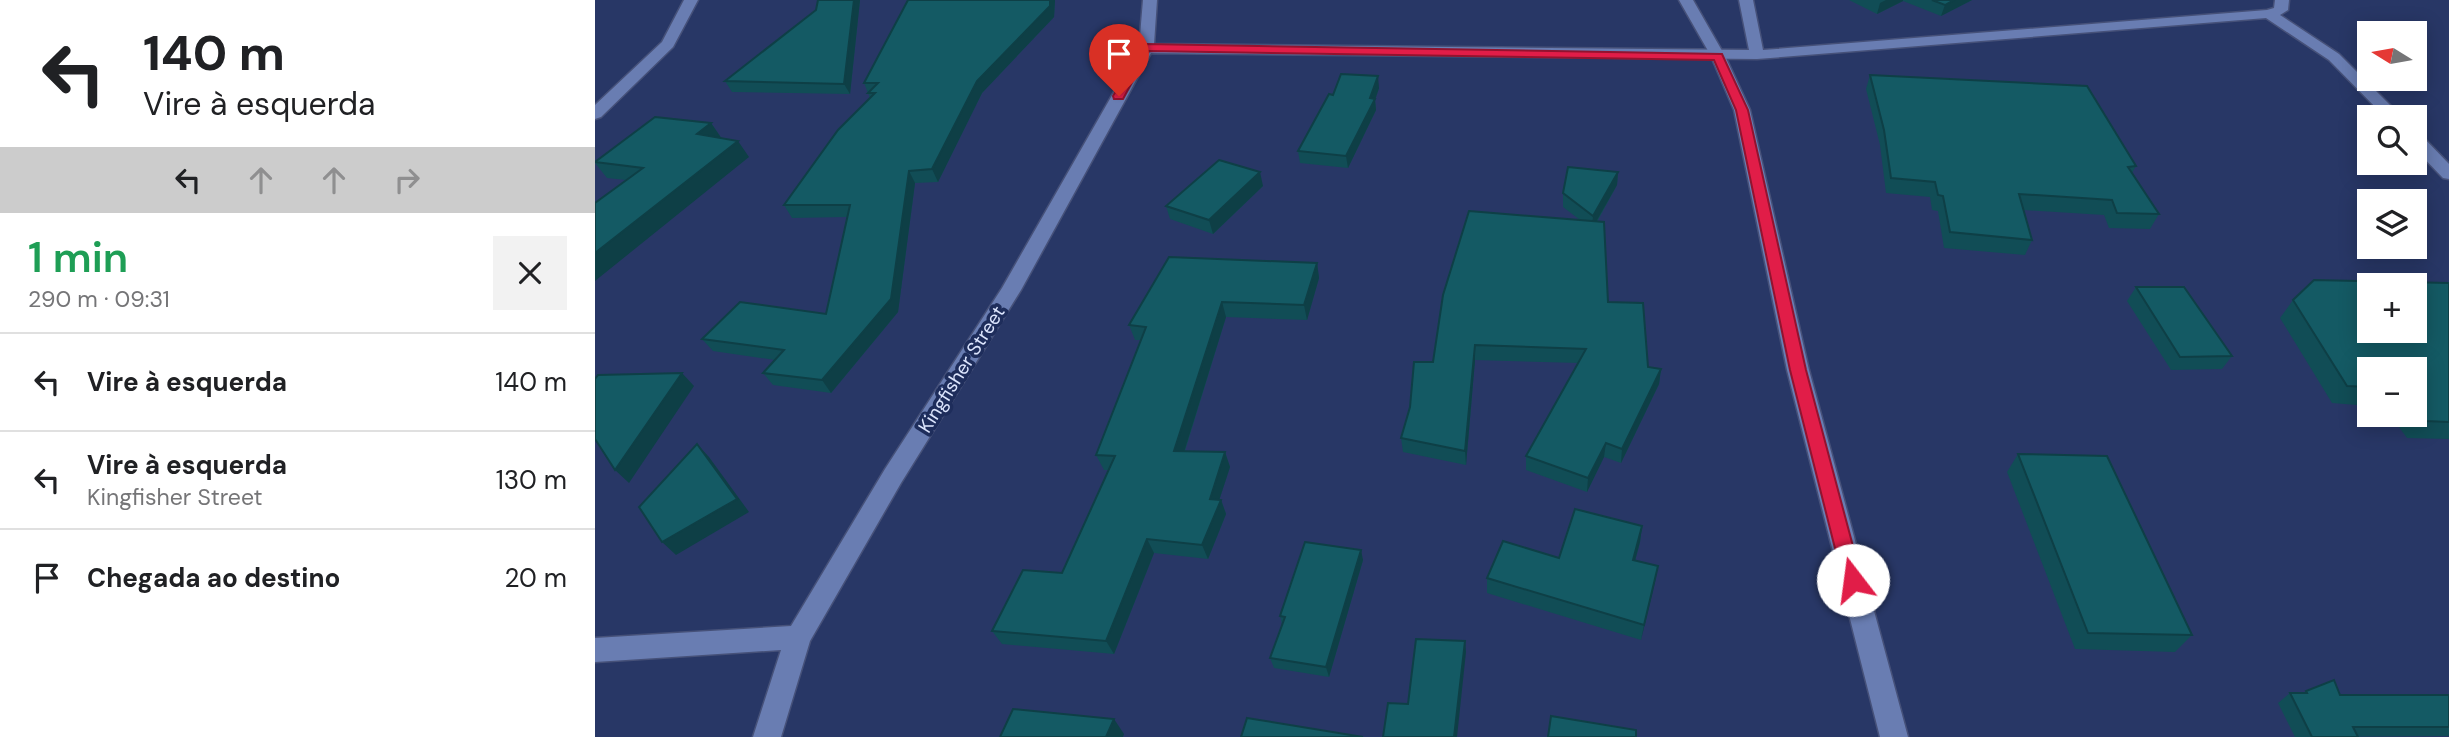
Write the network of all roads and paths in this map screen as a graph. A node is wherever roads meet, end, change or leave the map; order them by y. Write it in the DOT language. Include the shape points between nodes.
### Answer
graph roads {
  1 [pos="691,0"];
  2 [pos="1150,0"];
  3 [pos="1686,0"];
  4 [pos="1747,0"];
  5 [pos="2282,0"];
  6 [pos="2269,14"];
  7 [pos="1146,48"];
  8 [pos="1757,55"];
  9 [pos="1718,57"];
  10 [pos="2381,105"];
  11 [pos="595,114"];
  12 [pos="2427,151"];
  13 [pos="2449,174"];
  14 [pos="798,637"];
  15 [pos="595,650"];
  16 [pos="767,737"];
  17 [pos="1894,737"];
  1 -- 11 [label="street" via="668,44"];
  2 -- 7 [label="street, Kingfisher Street"];
  3 -- 9 [label="street"];
  4 -- 8 [label="street"];
  5 -- 6 [label="street" via="2281,10"];
  6 -- 8 [label="street"];
  6 -- 10 [label="street" via="2334,57"];
  7 -- 9 [label="street"];
  7 -- 14 [label="street, Kingfisher Street" via="1011,290"];
  8 -- 9 [label="street"];
  9 -- 17 [label="street" via="1742,110 1798,370"];
  12 -- 13 [label="street"];
  14 -- 15 [label="street"];
  14 -- 16 [label="street, Kingfisher Street"];
}
